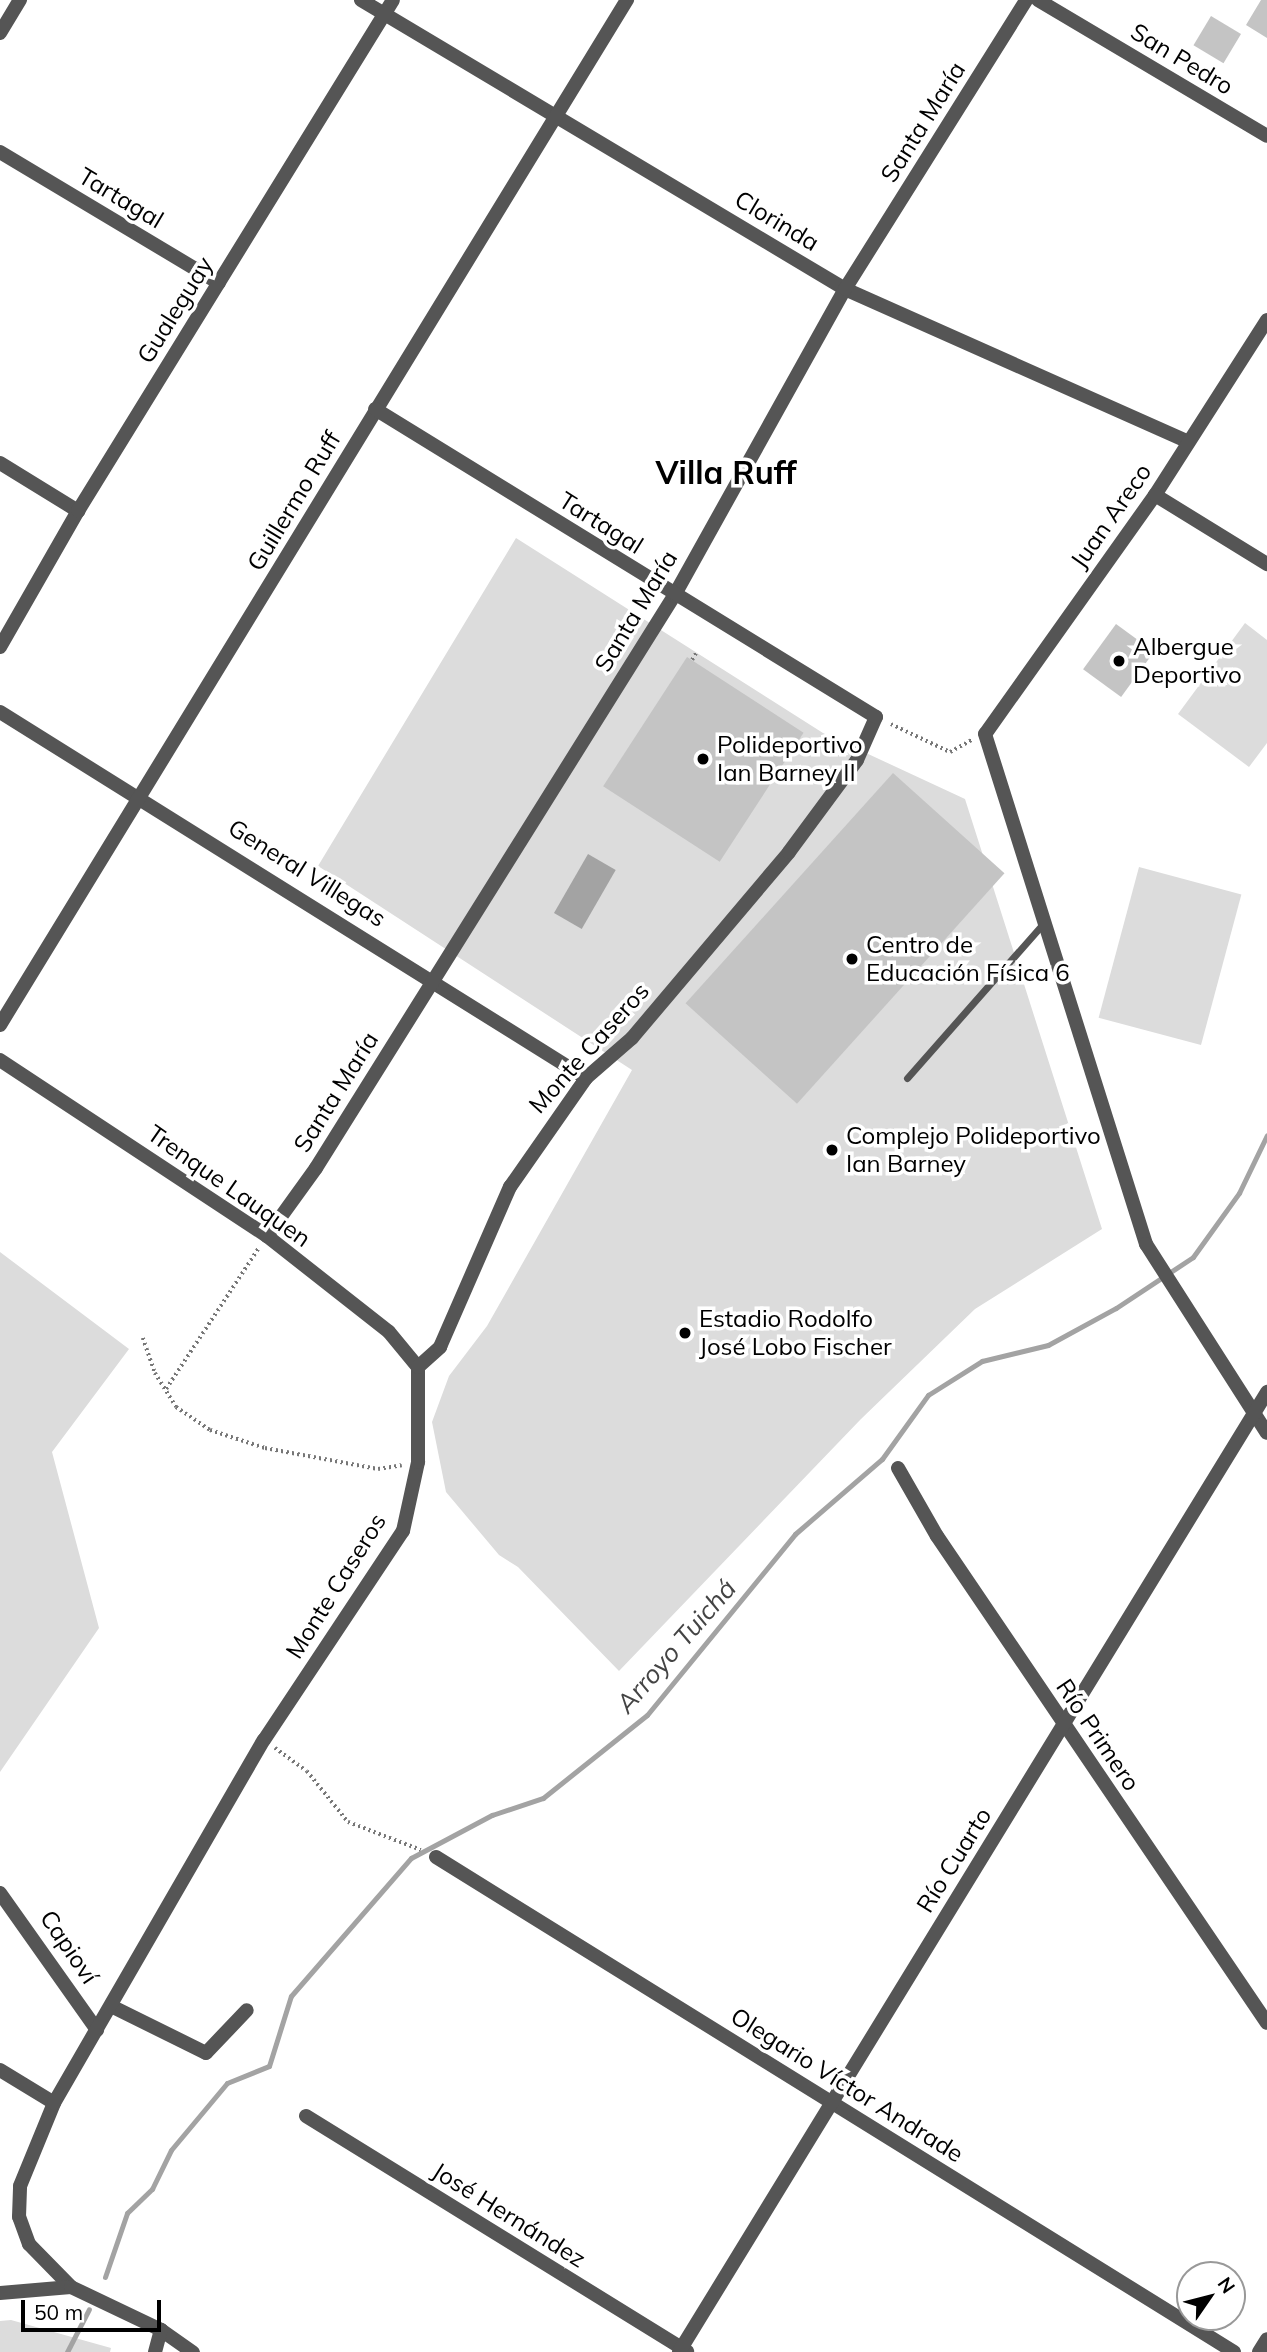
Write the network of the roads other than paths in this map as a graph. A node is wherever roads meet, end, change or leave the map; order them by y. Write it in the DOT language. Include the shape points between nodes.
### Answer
graph roads {
  1 [pos="20,0"];
  2 [pos="361,0"];
  3 [pos="393,0"];
  4 [pos="627,0"];
  5 [pos="1026,0"];
  6 [pos="1038,0"];
  7 [pos="384,14"];
  8 [pos="0,33"];
  9 [pos="559,115"];
  10 [pos="1267,136"];
  11 [pos="0,152"];
  12 [pos="219,283"];
  13 [pos="845,289"];
  14 [pos="1267,320"];
  15 [pos="375,409"];
  16 [pos="1189,442"];
  17 [pos="0,463"];
  18 [pos="1155,495"];
  19 [pos="78,511"];
  20 [pos="1267,564"];
  21 [pos="674,596"];
  22 [pos="0,647"];
  23 [pos="0,712"];
  24 [pos="876,717"];
  25 [pos="143,798"];
  26 [pos="1042,925"];
  27 [pos="433,978"];
  28 [pos="0,1025"];
  29 [pos="0,1060"];
  30 [pos="586,1078"];
  31 [pos="907,1078"];
  32 [pos="267,1236"];
  33 [pos="418,1367"];
  34 [pos="1267,1392"];
  35 [pos="1254,1412"];
  36 [pos="1267,1433"];
  37 [pos="898,1468"];
  38 [pos="1064,1724"];
  39 [pos="436,1857"];
  40 [pos="0,1892"];
  41 [pos="111,2006"];
  42 [pos="247,2010"];
  43 [pos="1267,2023"];
  44 [pos="97,2030"];
  45 [pos="0,2070"];
  46 [pos="832,2102"];
  47 [pos="54,2103"];
  48 [pos="306,2116"];
  49 [pos="71,2287"];
  50 [pos="0,2293"];
  51 [pos="161,2330"];
  52 [pos="1267,2339"];
  53 [pos="683,2351"];
  54 [pos="155,2352"];
  55 [pos="193,2352"];
  56 [pos="1234,2352"];
  57 [pos="1259,2352"];
  1 -- 8 [label="street"];
  2 -- 7 [label="street, Clorinda"];
  3 -- 7 [label="street, Gualeguay"];
  4 -- 9 [label="street, Guillermo Ruff"];
  5 -- 13 [label="street, Santa María"];
  6 -- 10 [label="street, San Pedro"];
  7 -- 9 [label="street, Clorinda"];
  7 -- 12 [label="street, Gualeguay"];
  9 -- 13 [label="street, Clorinda"];
  9 -- 15 [label="street, Guillermo Ruff"];
  11 -- 12 [label="street, Tartagal"];
  12 -- 19 [label="street, Gualeguay"];
  13 -- 16 [label="street, Clorinda"];
  13 -- 21 [label="street, Santa María"];
  14 -- 16 [label="street, Juan Areco"];
  15 -- 21 [label="street, Tartagal"];
  15 -- 25 [label="street, Guillermo Ruff"];
  16 -- 18 [label="street, Juan Areco"];
  17 -- 19 [label="street"];
  18 -- 20 [label="street"];
  18 -- 26 [label="street, Juan Areco" via="985,734"];
  19 -- 22 [label="street, Gualeguay"];
  21 -- 24 [label="street, Tartagal"];
  21 -- 27 [label="street, Santa María"];
  23 -- 25 [label="street, General Villegas"];
  24 -- 30 [label="street, Monte Caseros" via="857,760 789,852 632,1038"];
  25 -- 27 [label="street, General Villegas"];
  25 -- 28 [label="street, Guillermo Ruff"];
  26 -- 31 [label="lane"];
  26 -- 35 [label="street" via="1146,1244"];
  27 -- 30 [label="street, General Villegas"];
  27 -- 32 [label="street, Santa María" via="316,1168"];
  29 -- 32 [label="street, Trenque Lauquen"];
  30 -- 33 [label="street, Monte Caseros" via="510,1187 440,1347"];
  32 -- 33 [label="street, Trenque Lauquen" via="389,1332"];
  33 -- 41 [label="street, Monte Caseros" via="418,1462 403,1531 264,1740"];
  34 -- 35 [label="street, Río Cuarto"];
  35 -- 36 [label="street"];
  35 -- 38 [label="street, Río Cuarto"];
  37 -- 38 [label="street, Río Primero" via="937,1536"];
  38 -- 43 [label="street, Río Primero"];
  38 -- 46 [label="street, Río Cuarto"];
  39 -- 46 [label="street, Olegario Víctor Andrade"];
  40 -- 44 [label="street, Capioví"];
  41 -- 42 [label="street" via="206,2053"];
  41 -- 44 [label="street, Monte Caseros"];
  44 -- 47 [label="street, Monte Caseros"];
  45 -- 47 [label="street"];
  46 -- 53 [label="street, Río Cuarto"];
  46 -- 56 [label="street, Olegario Víctor Andrade"];
  47 -- 49 [label="street, Monte Caseros" via="20,2186 19,2217 29,2244"];
  48 -- 53 [label="street, José Hernández"];
  49 -- 50 [label="street"];
  49 -- 51 [label="street"];
  51 -- 54 [label="street"];
  51 -- 55 [label="street"];
  52 -- 57 [label="street"];
}
